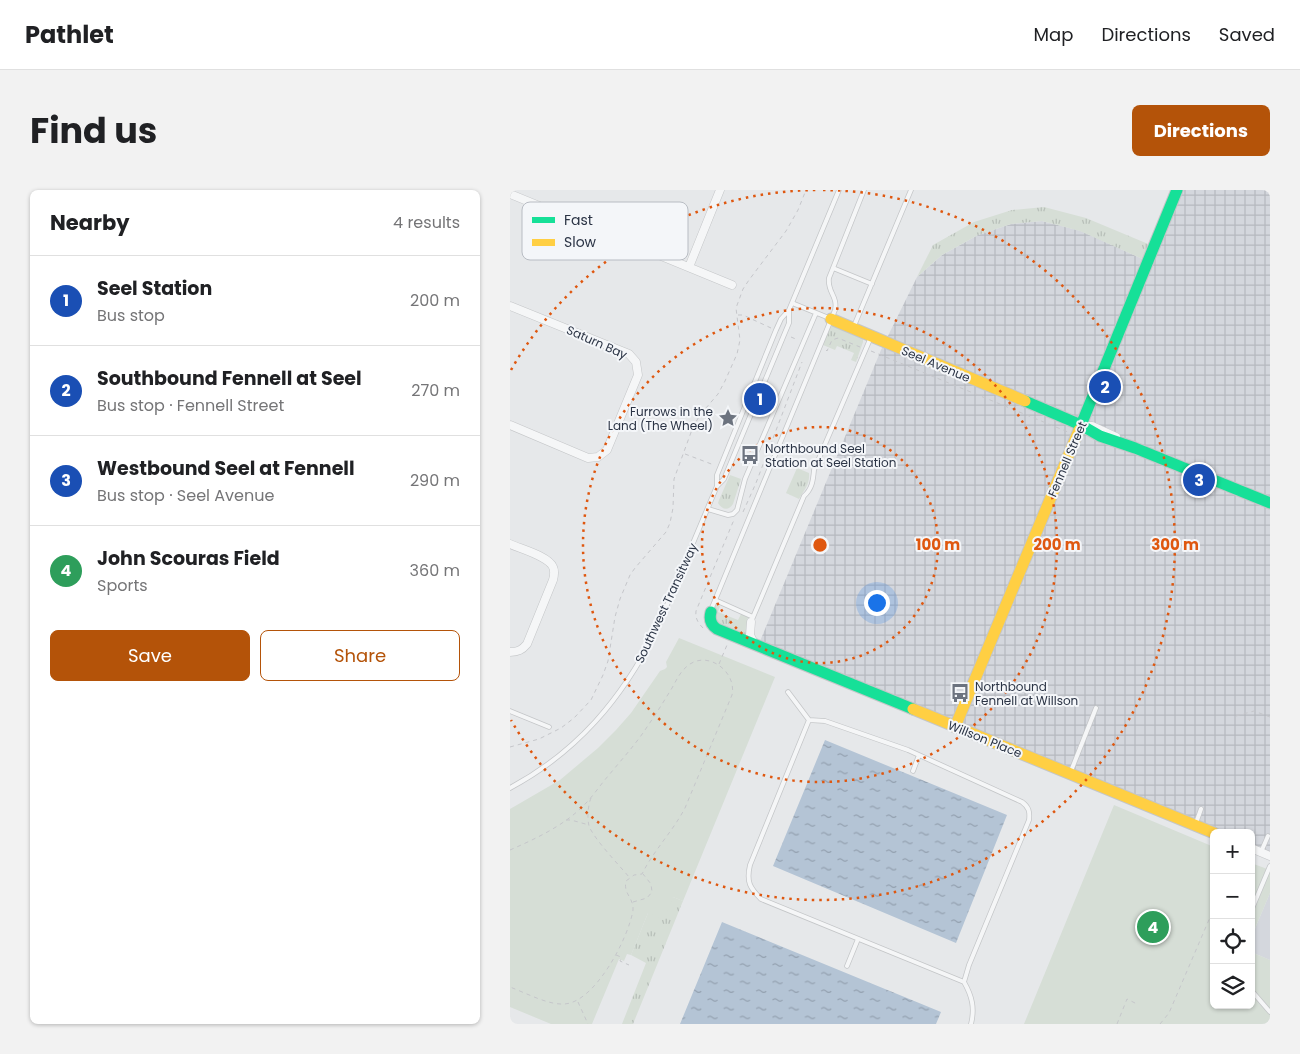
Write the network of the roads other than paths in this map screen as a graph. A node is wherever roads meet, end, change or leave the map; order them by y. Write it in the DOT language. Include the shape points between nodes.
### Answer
graph roads {
  1 [pos="720,190"];
  2 [pos="839,190"];
  3 [pos="864,190"];
  4 [pos="911,190"];
  5 [pos="1176,190"];
  6 [pos="511,194"];
  7 [pos="531,202"];
  8 [pos="672,260"];
  9 [pos="689,267"];
  10 [pos="834,268"];
  11 [pos="872,284"];
  12 [pos="732,285"];
  13 [pos="792,303"];
  14 [pos="510,306"];
  15 [pos="789,310"];
  16 [pos="816,313"];
  17 [pos="831,319"];
  18 [pos="853,329"];
  19 [pos="871,336"];
  20 [pos="510,425"];
  21 [pos="1081,425"];
  22 [pos="717,486"];
  23 [pos="1270,503"];
  24 [pos="708,509"];
  25 [pos="510,544"];
  26 [pos="715,600"];
  27 [pos="710,612"];
  28 [pos="752,619"];
  29 [pos="755,645"];
  30 [pos="510,652"];
  31 [pos="788,692"];
  32 [pos="1096,708"];
  33 [pos="510,711"];
  34 [pos="808,720"];
  35 [pos="549,727"];
  36 [pos="956,727"];
  37 [pos="919,755"];
  38 [pos="913,771"];
  39 [pos="1070,774"];
  40 [pos="510,788"];
  41 [pos="1201,808"];
  42 [pos="1195,825"];
  43 [pos="1210,831"];
  44 [pos="1268,836"];
  45 [pos="1255,850"];
  46 [pos="1261,852"];
  47 [pos="1270,856"];
  48 [pos="1270,866"];
  49 [pos="1255,902"];
  50 [pos="858,939"];
  51 [pos="847,966"];
  52 [pos="964,982"];
  53 [pos="1255,995"];
  54 [pos="1270,1012"];
  55 [pos="971,1024"];
  1 -- 9 [label="street"];
  2 -- 13 [label="lane, Southwest Transitway"];
  3 -- 10 [label="lane"];
  4 -- 11 [label="lane"];
  5 -- 21 [label="street, Fennell Street"];
  6 -- 7 [label="street"];
  8 -- 9 [label="street"];
  9 -- 12 [label="street"];
  10 -- 11 [label="lane"];
  10 -- 17 [label="lane" via="828,284 836,305"];
  11 -- 18 [label="lane"];
  13 -- 15 [label="lane, Southwest Transitway"];
  13 -- 16 [label="lane, Seel Avenue"];
  14 -- 20 [label="street, Saturn Bay" via="629,354 636,362 638,375 607,450 598,457 588,458"];
  15 -- 22 [label="lane, Southwest Transitway" via="785,334 724,479"];
  15 -- 22 [label="lane, Southwest Transitway" via="776,330 716,475"];
  16 -- 17 [label="lane, Seel Avenue"];
  16 -- 24 [label="lane" via="746,479 737,510 728,515"];
  17 -- 18 [label="street, Seel Avenue"];
  17 -- 26 [label="lane"];
  18 -- 19 [label="street, Seel Avenue"];
  19 -- 21 [label="street, Seel Avenue"];
  19 -- 28 [label="lane" via="814,470 810,492 804,496"];
  21 -- 23 [label="street, Seel Avenue" via="1089,432"];
  21 -- 36 [label="street, Fennell Street"];
  22 -- 24 [label="lane, Southwest Transitway"];
  24 -- 40 [label="lane, Southwest Transitway" via="656,631 622,689 575,742"];
  25 -- 30 [label="street" via="550,562 554,574 527,644 518,652"];
  26 -- 27 [label="lane"];
  26 -- 28 [label="lane"];
  27 -- 29 [label="street, Willson Place" via="714,627"];
  28 -- 29 [label="street" via="750,634"];
  29 -- 36 [label="street, Willson Place"];
  31 -- 34 [label="lane"];
  32 -- 39 [label="lane"];
  33 -- 35 [label="lane"];
  34 -- 37 [label="lane" via="825,721"];
  34 -- 50 [label="lane" via="750,865 748,882 761,900"];
  36 -- 39 [label="street, Willson Place"];
  37 -- 38 [label="lane"];
  37 -- 52 [label="lane" via="1022,802 1030,813"];
  39 -- 42 [label="street, Willson Place"];
  41 -- 42 [label="lane"];
  42 -- 43 [label="street, Willson Place"];
  44 -- 46 [label="lane"];
  45 -- 46 [label="street"];
  46 -- 47 [label="street"];
  48 -- 49 [label="lane"];
  50 -- 51 [label="lane"];
  50 -- 52 [label="lane"];
  52 -- 55 [label="lane" via="974,1008"];
  53 -- 54 [label="lane"];
}
